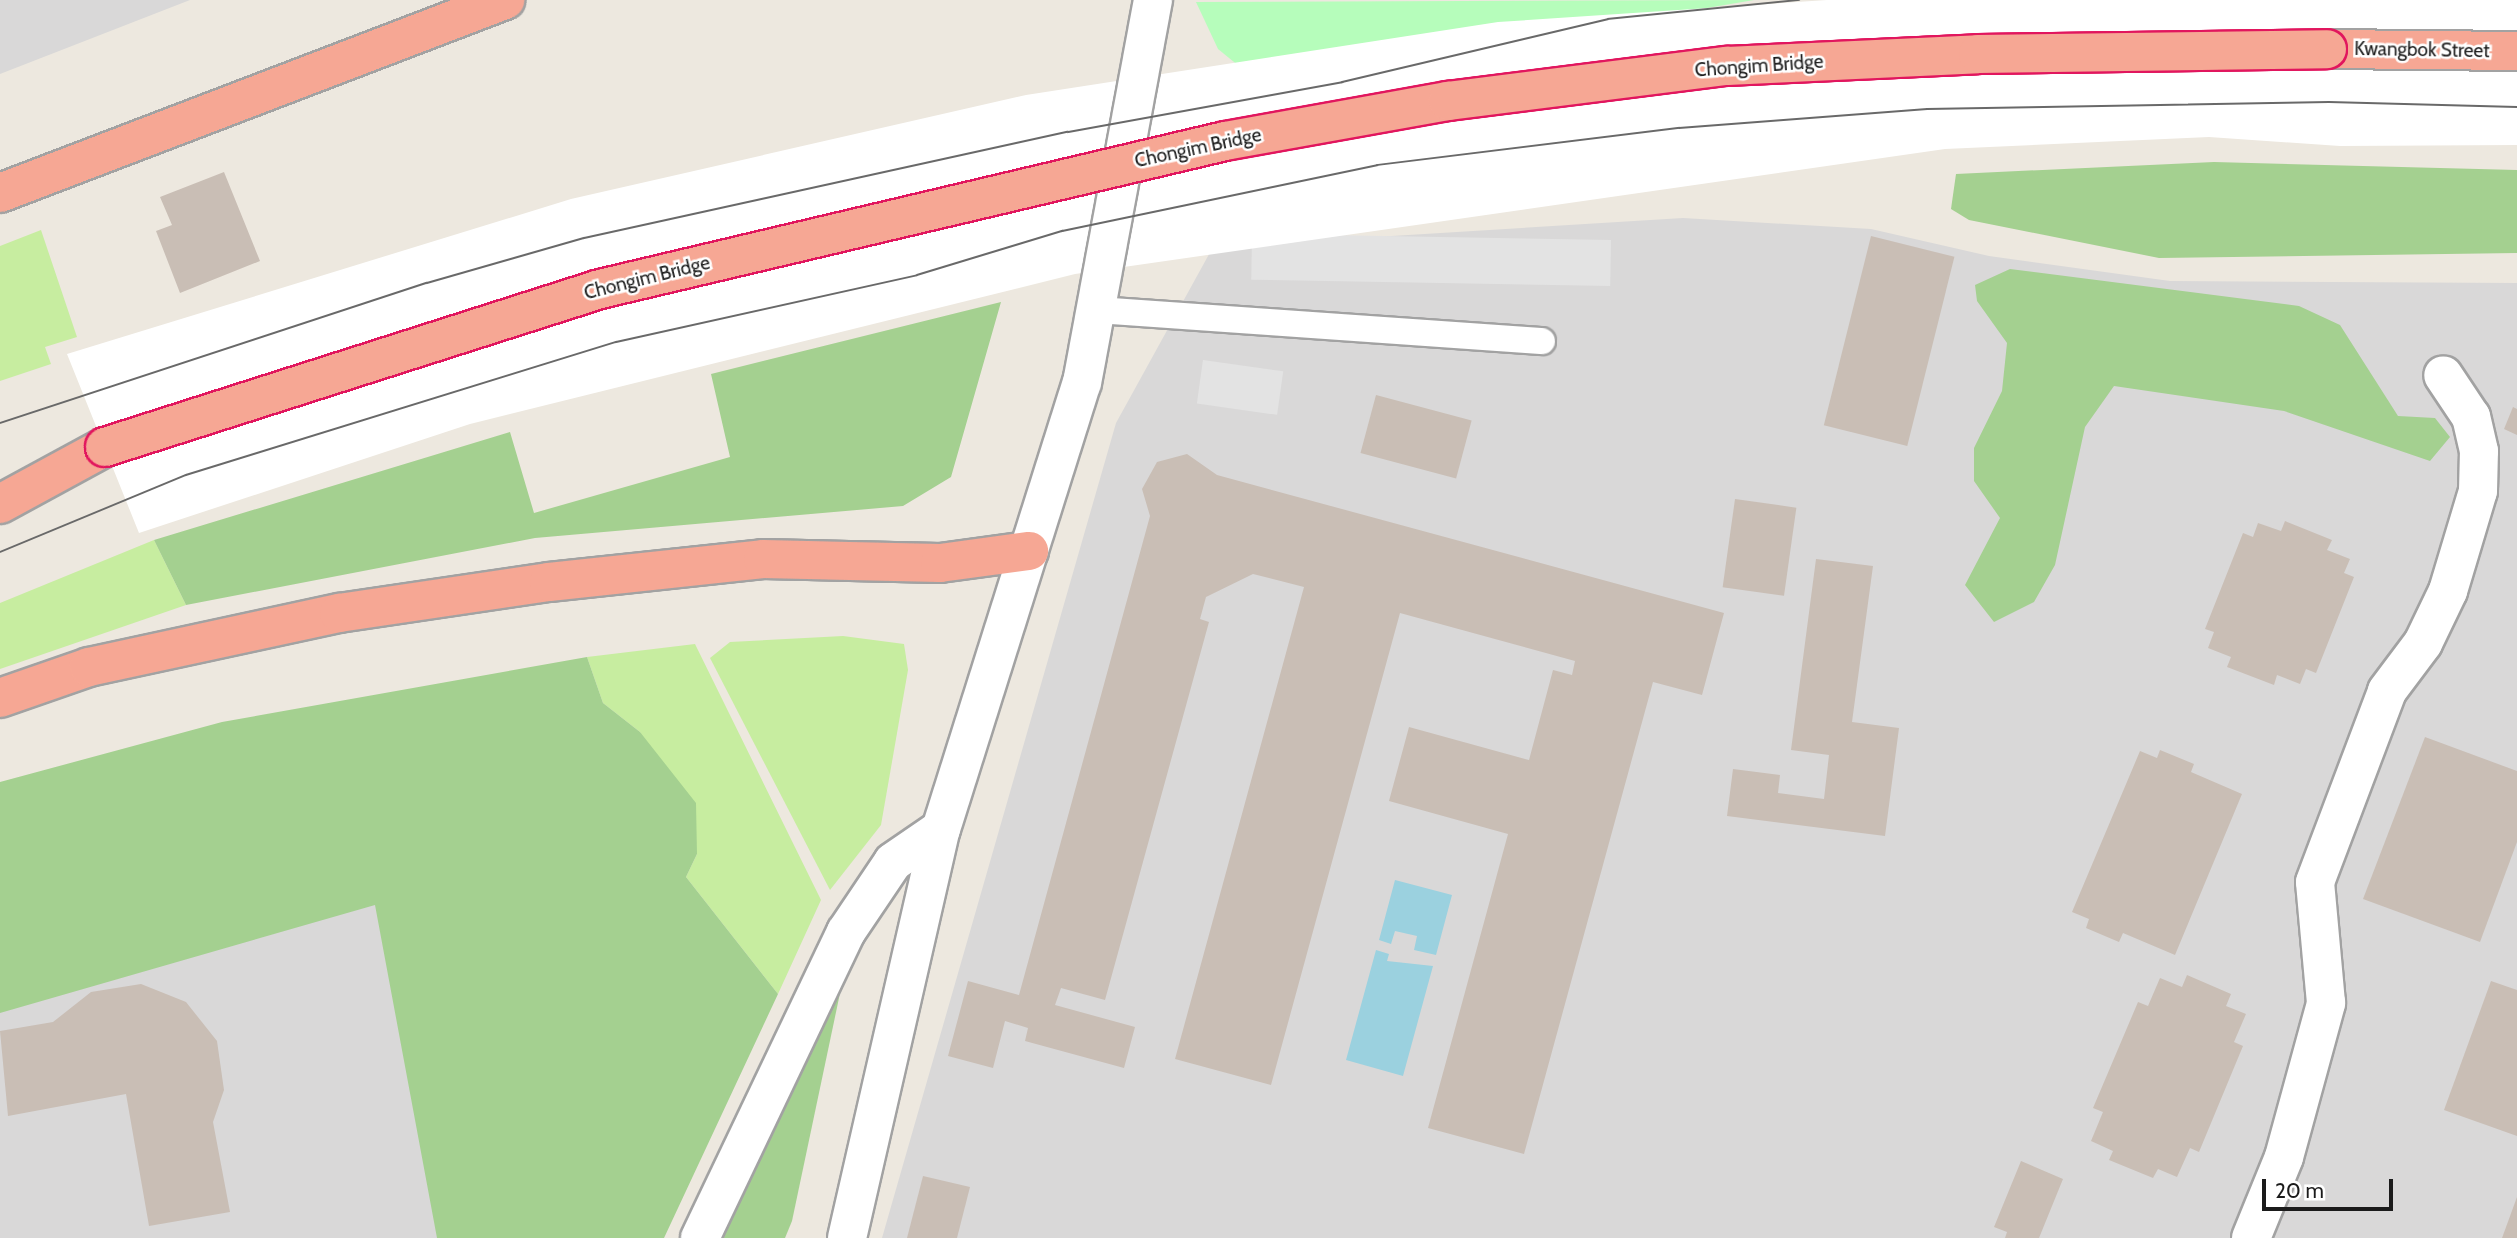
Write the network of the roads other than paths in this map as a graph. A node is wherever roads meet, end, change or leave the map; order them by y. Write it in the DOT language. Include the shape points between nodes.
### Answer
graph roads {
  1 [pos="505,0"];
  2 [pos="1153,0"];
  3 [pos="2326,49"];
  4 [pos="2517,51"];
  5 [pos="0,193"];
  6 [pos="1096,310"];
  7 [pos="1542,341"];
  8 [pos="2443,375"];
  9 [pos="105,447"];
  10 [pos="0,483"];
  11 [pos="0,504"];
  12 [pos="1029,551"];
  13 [pos="0,698"];
  14 [pos="941,829"];
  15 [pos="700,1238"];
  16 [pos="847,1238"];
  17 [pos="2251,1238"];
  1 -- 5 [label="highway"];
  2 -- 6 [label="street"];
  3 -- 4 [label="highway, Kwangbok Street"];
  3 -- 9 [label="highway, Chongim Bridge, bridge" via="1978,54 1727,66 1409,108 1159,156 600,289"];
  6 -- 7 [label="lane"];
  6 -- 12 [label="street" via="1082,383"];
  8 -- 17 [label="street" via="2471,418 2479,451 2478,492 2448,591 2423,643 2387,691 2315,882 2326,1003 2284,1157"];
  9 -- 10 [label="highway"];
  9 -- 11 [label="highway"];
  12 -- 13 [label="highway" via="940,563 763,559 550,582 339,612 89,667"];
  12 -- 14 [label="street"];
  14 -- 15 [label="street" via="893,862 846,932"];
  14 -- 16 [label="street"];
}
